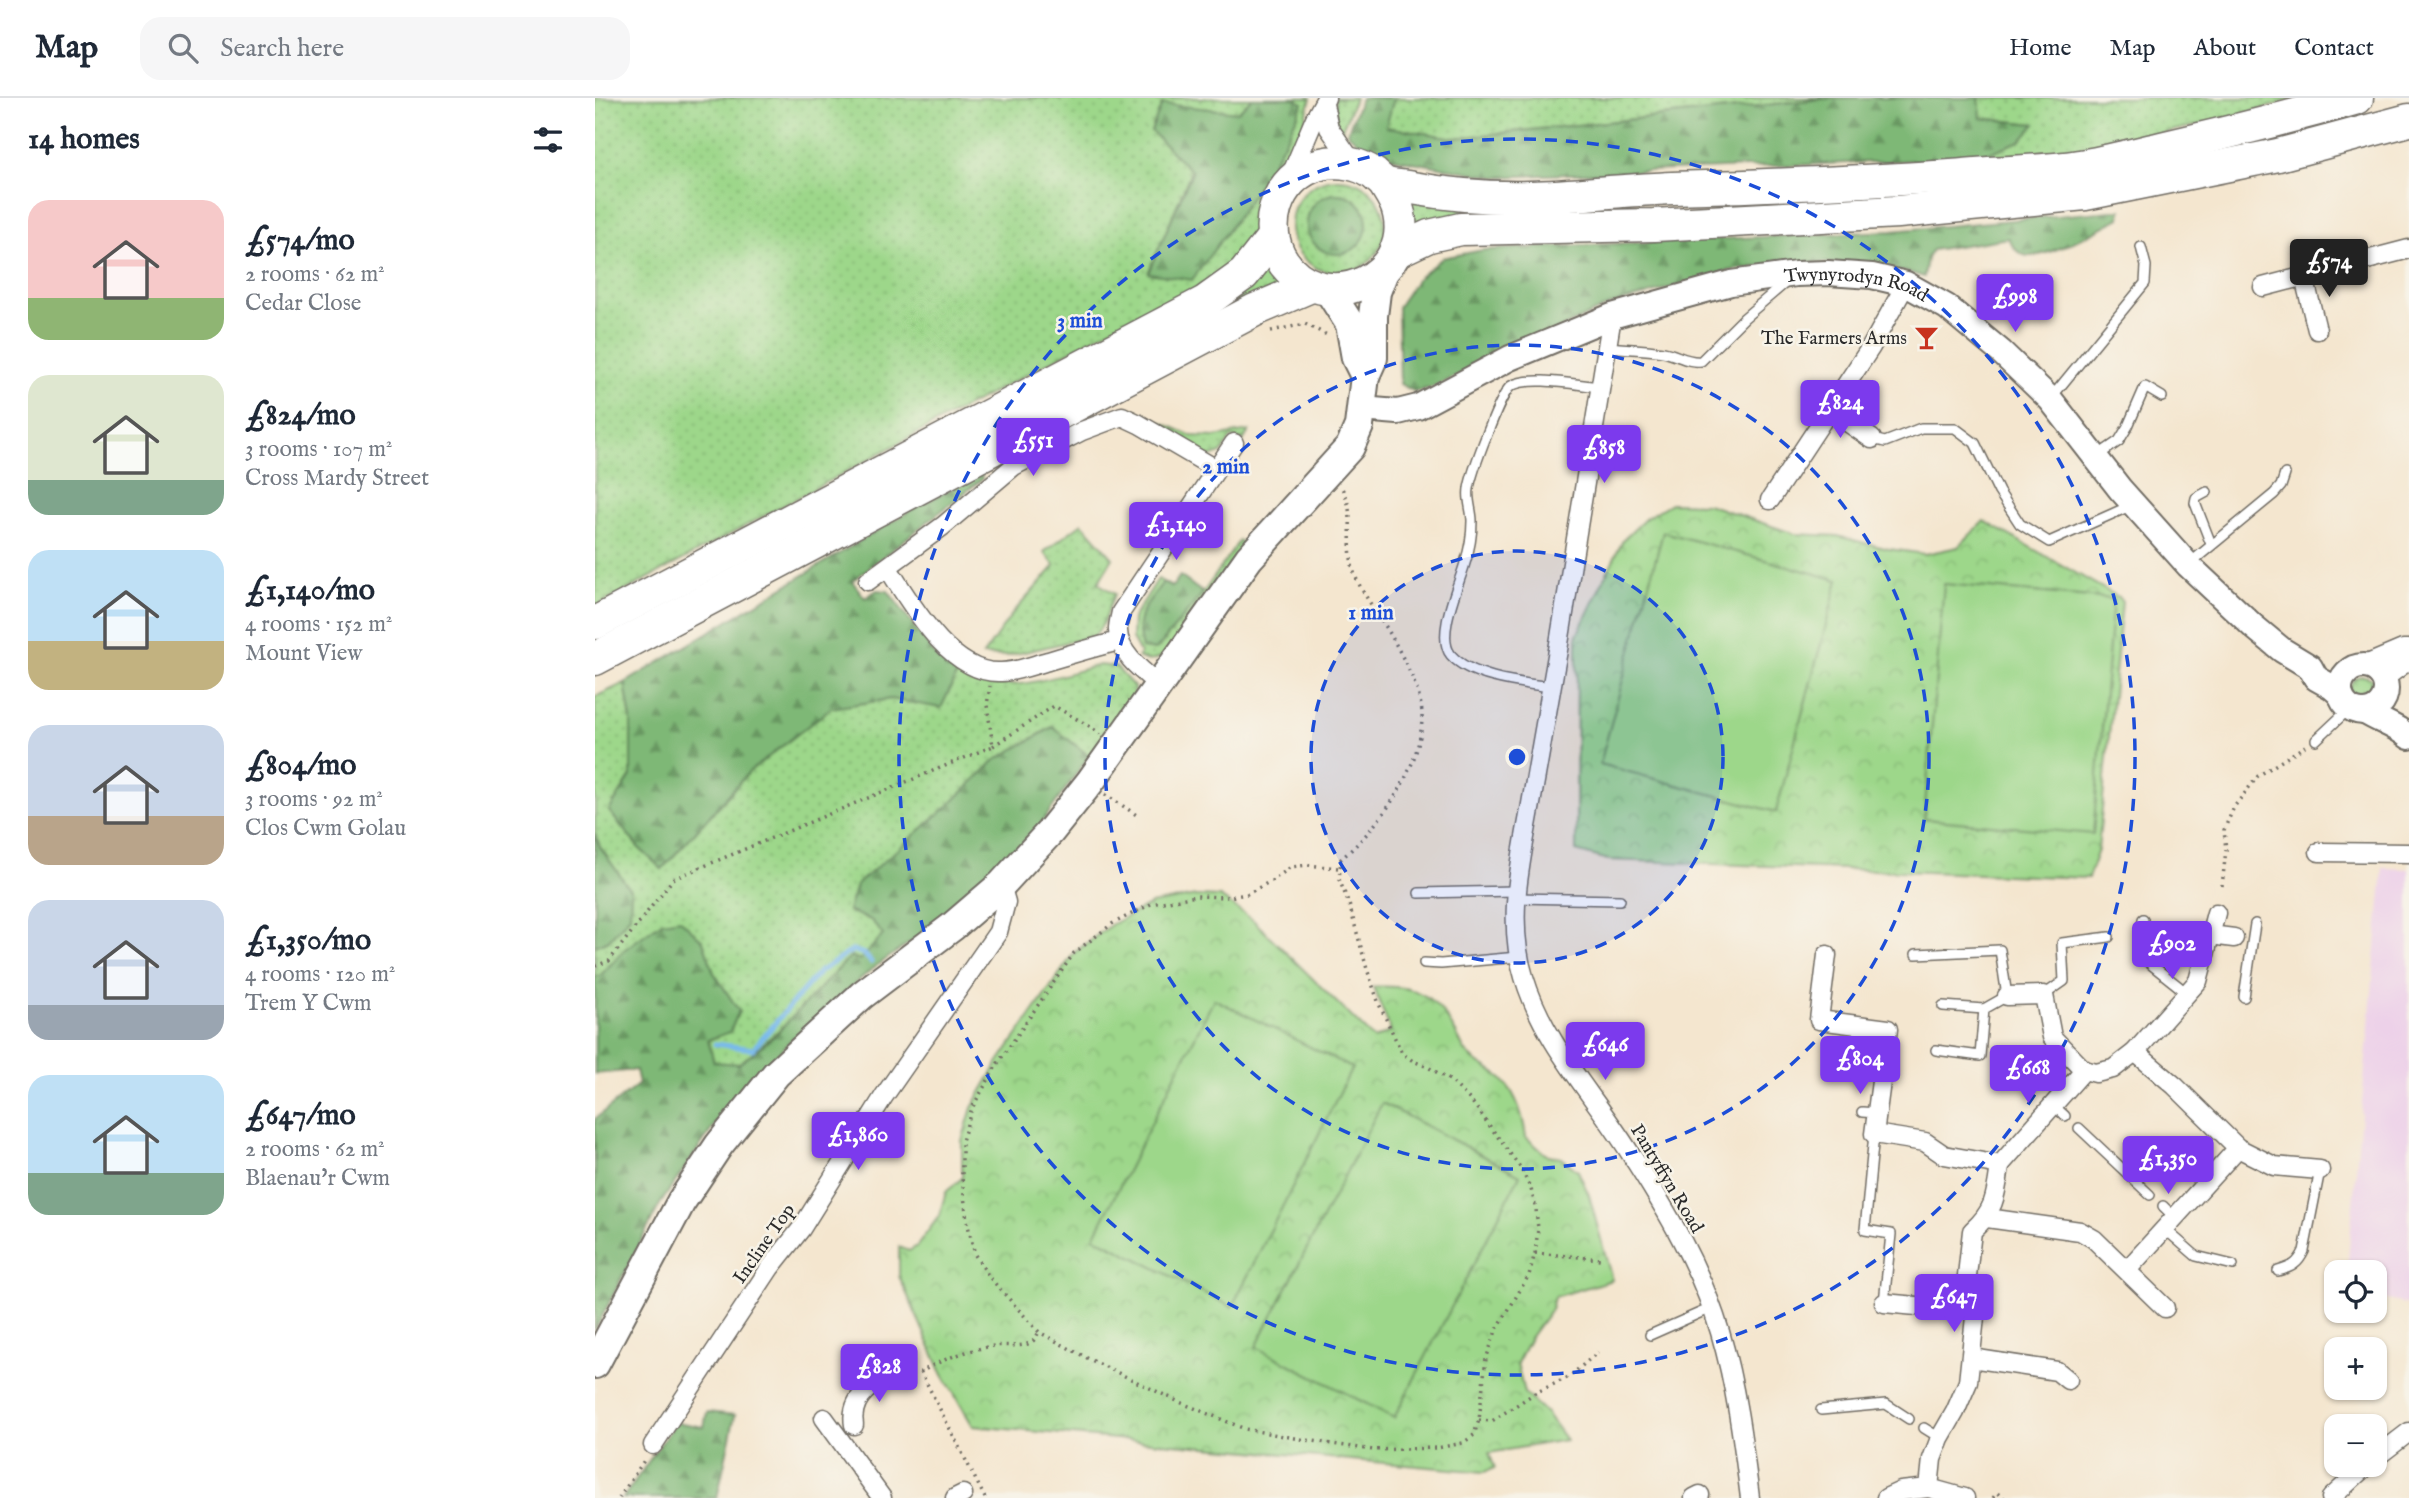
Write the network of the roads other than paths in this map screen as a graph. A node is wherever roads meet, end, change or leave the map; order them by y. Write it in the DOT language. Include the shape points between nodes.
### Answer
graph roads {
  1 [pos="2357,98"];
  2 [pos="1325,101"];
  3 [pos="2409,120"];
  4 [pos="1355,164"];
  5 [pos="1384,183"];
  6 [pos="1287,184"];
  7 [pos="1273,237"];
  8 [pos="2141,247"];
  9 [pos="2409,249"];
  10 [pos="1390,260"];
  11 [pos="1796,274"];
  12 [pos="2304,276"];
  13 [pos="1906,284"];
  14 [pos="2263,287"];
  15 [pos="1320,288"];
  16 [pos="1612,316"];
  17 [pos="2317,330"];
  18 [pos="1607,347"];
  19 [pos="1365,376"];
  20 [pos="1600,387"];
  21 [pos="2162,397"];
  22 [pos="2050,399"];
  23 [pos="1361,409"];
  24 [pos="1830,410"];
  25 [pos="1872,439"];
  26 [pos="1234,443"];
  27 [pos="2096,457"];
  28 [pos="1216,469"];
  29 [pos="2285,474"];
  30 [pos="2207,492"];
  31 [pos="1770,499"];
  32 [pos="2134,505"];
  33 [pos="2211,544"];
  34 [pos="2188,565"];
  35 [pos="888,568"];
  36 [pos="868,581"];
  37 [pos="595,623"];
  38 [pos="1119,640"];
  39 [pos="2409,649"];
  40 [pos="595,659"];
  41 [pos="2409,660"];
  42 [pos="2310,667"];
  43 [pos="2358,667"];
  44 [pos="1158,684"];
  45 [pos="1551,687"];
  46 [pos="2386,687"];
  47 [pos="2352,705"];
  48 [pos="2405,733"];
  49 [pos="2316,740"];
  50 [pos="2319,852"];
  51 [pos="2409,853"];
  52 [pos="1001,885"];
  53 [pos="1419,893"];
  54 [pos="1515,894"];
  55 [pos="1620,900"];
  56 [pos="2216,913"];
  57 [pos="2143,919"];
  58 [pos="2255,924"];
  59 [pos="2210,935"];
  60 [pos="2109,937"];
  61 [pos="2243,939"];
  62 [pos="1916,954"];
  63 [pos="1827,955"];
  64 [pos="1518,957"];
  65 [pos="1424,963"];
  66 [pos="2187,993"];
  67 [pos="2044,995"];
  68 [pos="2007,996"];
  69 [pos="2243,997"];
  70 [pos="1943,1006"];
  71 [pos="1984,1009"];
  72 [pos="1937,1050"];
  73 [pos="2135,1052"];
  74 [pos="2084,1070"];
  75 [pos="2078,1128"];
  76 [pos="1874,1134"];
  77 [pos="2238,1148"];
  78 [pos="2000,1165"];
  79 [pos="2320,1170"];
  80 [pos="2150,1195"];
  81 [pos="1987,1218"];
  82 [pos="2168,1218"];
  83 [pos="2233,1265"];
  84 [pos="2127,1270"];
  85 [pos="2278,1271"];
  86 [pos="1971,1299"];
  87 [pos="1884,1303"];
  88 [pos="1711,1308"];
  89 [pos="2165,1308"];
  90 [pos="1650,1335"];
  91 [pos="1971,1358"];
  92 [pos="595,1364"];
  93 [pos="884,1376"];
  94 [pos="2068,1380"];
  95 [pos="1821,1410"];
  96 [pos="824,1418"];
  97 [pos="1909,1419"];
  98 [pos="1924,1428"];
  99 [pos="2409,1432"];
  100 [pos="838,1437"];
  101 [pos="1940,1438"];
  102 [pos="653,1445"];
  103 [pos="2387,1449"];
  104 [pos="2354,1477"];
  105 [pos="1929,1488"];
  106 [pos="882,1498"];
  107 [pos="1750,1498"];
  108 [pos="1886,1498"];
  109 [pos="1965,1498"];
  110 [pos="2331,1498"];
  1 -- 5 [label="highway" via="2266,125 2079,166 1895,181 1529,197 1453,195"];
  2 -- 4 [label="street" via="1329,128"];
  2 -- 6 [label="street"];
  3 -- 10 [label="highway" via="2278,155 2085,194 1898,212 1654,225 1461,229 1429,236"];
  4 -- 5 [label="highway"];
  4 -- 6 [label="highway" via="1318,164"];
  5 -- 10 [label="highway" via="1400,216 1400,234"];
  6 -- 7 [label="highway" via="1272,218"];
  7 -- 15 [label="highway" via="1286,267 1297,278"];
  7 -- 37 [label="highway" via="1244,274 1205,302"];
  8 -- 22 [label="lane" via="2145,283"];
  9 -- 12 [label="street"];
  10 -- 15 [label="highway" via="1369,282 1350,289"];
  10 -- 19 [label="main road" via="1376,292 1373,358"];
  11 -- 13 [label="street, Twynyrodyn Road" via="1872,276"];
  11 -- 16 [label="street, Twynyrodyn Road" via="1731,283"];
  11 -- 18 [label="lane" via="1700,361"];
  12 -- 14 [label="street"];
  12 -- 17 [label="street"];
  13 -- 22 [label="street, Twynyrodyn Road" via="1947,307"];
  13 -- 24 [label="street"];
  15 -- 19 [label="main road" via="1350,324 1356,358"];
  15 -- 40 [label="highway" via="1255,310"];
  16 -- 18 [label="street, Pantyffyn Road"];
  16 -- 23 [label="street, Twynyrodyn Road" via="1510,358 1418,407 1398,412"];
  18 -- 20 [label="street, Pantyffyn Road"];
  19 -- 23 [label="main road"];
  20 -- 45 [label="street, Pantyffyn Road"];
  20 -- 45 [label="lane" via="1520,382 1507,388 1468,492 1472,523 1445,636 1450,654 1466,666 1504,681"];
  21 -- 27 [label="lane" via="2145,387 2119,441"];
  22 -- 27 [label="street, Twynyrodyn Road"];
  23 -- 44 [label="main road" via="1350,447 1249,558"];
  24 -- 25 [label="street"];
  24 -- 31 [label="street"];
  25 -- 32 [label="lane" via="1885,442 1921,428 1955,428 1975,443 2020,524 2049,542"];
  26 -- 28 [label="street"];
  27 -- 32 [label="street, Twynyrodyn Road"];
  28 -- 35 [label="street" via="1122,416 1104,421 1014,466"];
  28 -- 38 [label="street" via="1121,612"];
  29 -- 33 [label="lane" via="2274,494"];
  30 -- 33 [label="lane" via="2195,503"];
  32 -- 34 [label="street, Twynyrodyn Road"];
  33 -- 34 [label="lane"];
  34 -- 42 [label="street, Twynyrodyn Road" via="2282,650"];
  35 -- 36 [label="street"];
  35 -- 38 [label="street" via="935,635 974,668 999,673 1021,669"];
  38 -- 44 [label="street" via="1141,671"];
  39 -- 43 [label="street"];
  41 -- 46 [label="street" via="2389,675"];
  42 -- 43 [label="street, Twynyrodyn Road" via="2321,661"];
  42 -- 47 [label="street, Twynyrodyn Road" via="2316,678"];
  43 -- 46 [label="street, Twynyrodyn Road" via="2376,670"];
  43 -- 47 [label="street" via="2342,679"];
  44 -- 52 [label="main road" via="1090,782"];
  45 -- 54 [label="street, Pantyffyn Road"];
  46 -- 47 [label="street" via="2379,705"];
  46 -- 48 [label="street, Twynyrodyn Road"];
  47 -- 48 [label="street, Twynyrodyn Road"];
  47 -- 49 [label="lane"];
  50 -- 51 [label="street"];
  52 -- 92 [label="main road" via="862,995 776,1074 681,1202"];
  52 -- 102 [label="street, Incline Top" via="1006,902 998,932"];
  53 -- 54 [label="lane"];
  54 -- 55 [label="lane"];
  54 -- 64 [label="street, Pantyffyn Road"];
  56 -- 59 [label="street"];
  57 -- 66 [label="lane" via="2139,954"];
  58 -- 61 [label="lane"];
  59 -- 61 [label="street"];
  59 -- 66 [label="street" via="2198,981"];
  60 -- 67 [label="lane" via="2063,943 2064,981"];
  61 -- 69 [label="lane"];
  62 -- 68 [label="lane" via="2000,950"];
  63 -- 76 [label="street" via="1819,1020 1888,1029 1870,1112"];
  64 -- 65 [label="lane"];
  64 -- 88 [label="street, Pantyffyn Road" via="1540,1018 1663,1205"];
  66 -- 73 [label="street"];
  67 -- 68 [label="street"];
  67 -- 74 [label="street" via="2052,1037"];
  68 -- 71 [label="lane"];
  70 -- 71 [label="lane"];
  71 -- 72 [label="lane" via="1980,1056"];
  73 -- 74 [label="street" via="2113,1069"];
  73 -- 77 [label="street"];
  74 -- 78 [label="street" via="2059,1111"];
  75 -- 80 [label="lane"];
  76 -- 78 [label="street" via="1926,1142 1944,1154"];
  76 -- 87 [label="lane" via="1865,1230 1891,1234"];
  77 -- 79 [label="street" via="2274,1166"];
  77 -- 82 [label="street"];
  78 -- 81 [label="street"];
  79 -- 85 [label="lane" via="2304,1251 2299,1262"];
  81 -- 84 [label="street" via="2080,1231"];
  81 -- 86 [label="street" via="1972,1231 1967,1276"];
  82 -- 83 [label="lane" via="2196,1256"];
  82 -- 84 [label="street"];
  84 -- 89 [label="street"];
  86 -- 87 [label="street" via="1938,1308"];
  86 -- 91 [label="street" via="1975,1317"];
  88 -- 90 [label="lane"];
  88 -- 107 [label="street, Pantyffyn Road" via="1739,1415"];
  91 -- 94 [label="street" via="2057,1371"];
  91 -- 101 [label="street" via="1968,1382"];
  93 -- 100 [label="street" via="858,1398 852,1415 858,1421"];
  95 -- 97 [label="lane" via="1886,1404"];
  96 -- 100 [label="street"];
  98 -- 101 [label="lane"];
  99 -- 103 [label="street"];
  100 -- 106 [label="street"];
  101 -- 105 [label="street"];
  104 -- 110 [label="street"];
  105 -- 108 [label="street"];
  105 -- 109 [label="street"];
}
